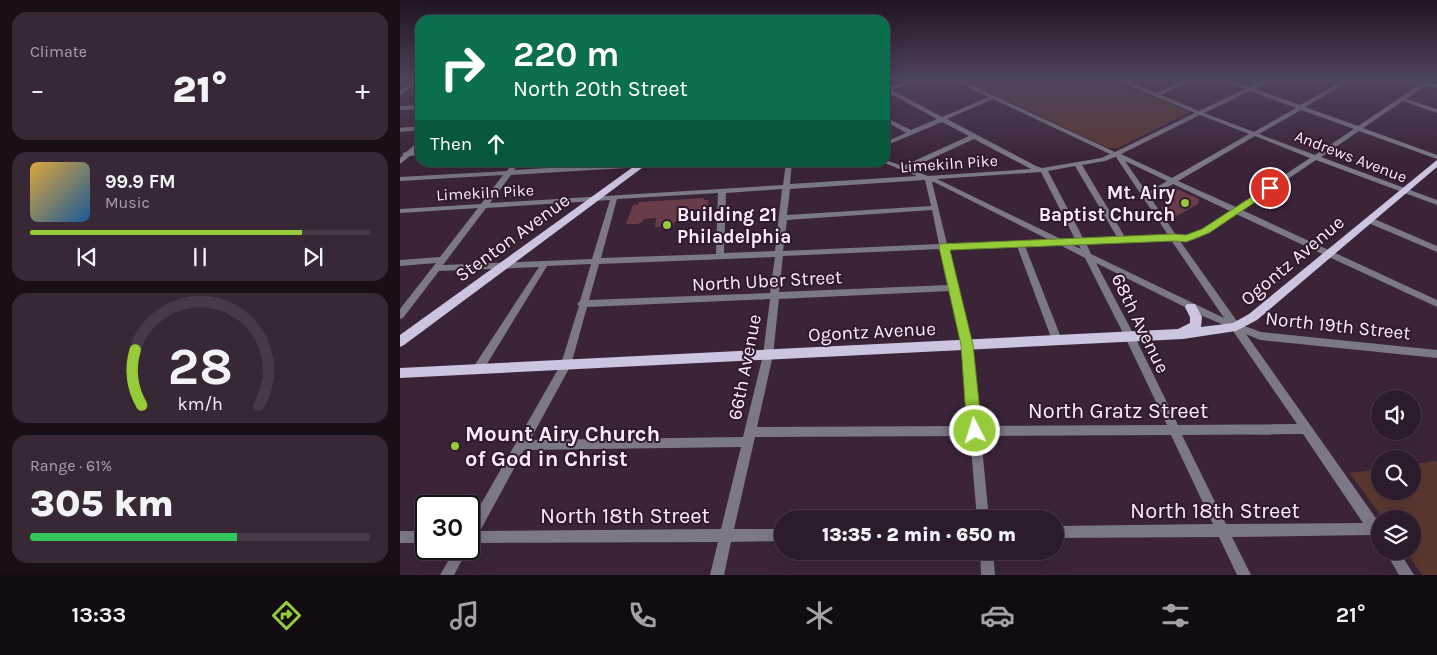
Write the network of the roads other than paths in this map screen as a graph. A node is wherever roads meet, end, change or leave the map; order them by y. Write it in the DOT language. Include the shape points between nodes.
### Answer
graph roads {
  1 [pos="415,106"];
  2 [pos="916,106"];
  3 [pos="976,106"];
  4 [pos="1011,106"];
  5 [pos="1182,106"];
  6 [pos="1214,106"];
  7 [pos="1294,106"];
  8 [pos="1304,106"];
  9 [pos="1391,106"];
  10 [pos="1422,106"];
  11 [pos="400,108"];
  12 [pos="1300,108"];
  13 [pos="1437,111"];
  14 [pos="1199,113"];
  15 [pos="943,120"];
  16 [pos="890,122"];
  17 [pos="415,128"];
  18 [pos="1357,129"];
  19 [pos="400,130"];
  20 [pos="911,133"];
  21 [pos="1254,134"];
  22 [pos="974,136"];
  23 [pos="890,142"];
  24 [pos="415,146"];
  25 [pos="404,154"];
  26 [pos="1115,154"];
  27 [pos="1315,157"];
  28 [pos="400,162"];
  29 [pos="1436,163"];
  30 [pos="890,164"];
  31 [pos="1078,164"];
  32 [pos="513,167"];
  33 [pos="583,167"];
  34 [pos="641,167"];
  35 [pos="789,167"];
  36 [pos="903,169"];
  37 [pos="1044,170"];
  38 [pos="509,172"];
  39 [pos="928,178"];
  40 [pos="400,179"];
  41 [pos="1172,181"];
  42 [pos="787,187"];
  43 [pos="722,191"];
  44 [pos="1404,191"];
  45 [pos="1146,196"];
  46 [pos="614,198"];
  47 [pos="596,199"];
  48 [pos="1437,203"];
  49 [pos="485,206"];
  50 [pos="935,208"];
  51 [pos="1236,210"];
  52 [pos="400,211"];
  53 [pos="784,218"];
  54 [pos="1369,220"];
  55 [pos="1174,237"];
  56 [pos="1122,239"];
  57 [pos="1080,241"];
  58 [pos="1058,242"];
  59 [pos="1020,243"];
  60 [pos="944,247"];
  61 [pos="1437,248"];
  62 [pos="780,253"];
  63 [pos="1329,254"];
  64 [pos="720,256"];
  65 [pos="1089,257"];
  66 [pos="595,261"];
  67 [pos="400,263"];
  68 [pos="544,263"];
  69 [pos="440,264"];
  70 [pos="506,265"];
  71 [pos="954,288"];
  72 [pos="775,296"];
  73 [pos="410,303"];
  74 [pos="400,304"];
  75 [pos="582,304"];
  76 [pos="1437,304"];
  77 [pos="1191,307"];
  78 [pos="400,316"];
  79 [pos="1236,327"];
  80 [pos="1182,334"];
  81 [pos="1130,337"];
  82 [pos="1058,340"];
  83 [pos="400,342"];
  84 [pos="967,345"];
  85 [pos="1437,354"];
  86 [pos="768,355"];
  87 [pos="566,365"];
  88 [pos="478,369"];
  89 [pos="400,372"];
  90 [pos="1306,429"];
  91 [pos="1174,430"];
  92 [pos="975,431"];
  93 [pos="749,437"];
  94 [pos="521,445"];
  95 [pos="982,510"];
  96 [pos="480,518"];
  97 [pos="1371,523"];
  98 [pos="1223,531"];
  99 [pos="1064,532"];
  100 [pos="1371,533"];
  101 [pos="726,535"];
  102 [pos="774,535"];
  103 [pos="400,537"];
  104 [pos="415,537"];
  105 [pos="480,537"];
  106 [pos="456,560"];
  107 [pos="987,560"];
  108 [pos="1397,560"];
  109 [pos="447,575"];
  110 [pos="716,575"];
  111 [pos="988,575"];
  112 [pos="1244,575"];
  113 [pos="1407,575"];
  1 -- 11 [label="street"];
  2 -- 15 [label="street"];
  3 -- 15 [label="street"];
  4 -- 26 [label="street"];
  5 -- 14 [label="street, Andrews Avenue"];
  6 -- 14 [label="street, Limekiln Pike"];
  7 -- 12 [label="street"];
  8 -- 12 [label="street"];
  9 -- 18 [label="street"];
  10 -- 13 [label="street"];
  12 -- 18 [label="street"];
  12 -- 21 [label="street"];
  14 -- 21 [label="street, Andrews Avenue"];
  14 -- 26 [label="street, Limekiln Pike"];
  15 -- 20 [label="street"];
  15 -- 22 [label="street"];
  16 -- 20 [label="street"];
  17 -- 19 [label="street"];
  18 -- 27 [label="street"];
  18 -- 29 [label="street"];
  20 -- 23 [label="street"];
  21 -- 27 [label="street, Andrews Avenue"];
  21 -- 41 [label="street"];
  22 -- 36 [label="street"];
  22 -- 37 [label="street" via="1034,168"];
  24 -- 25 [label="street"];
  25 -- 28 [label="street"];
  26 -- 31 [label="street, Limekiln Pike" via="1103,160"];
  26 -- 41 [label="street"];
  26 -- 45 [label="street"];
  27 -- 44 [label="street, Andrews Avenue"];
  27 -- 51 [label="street"];
  29 -- 44 [label="main road, Ogontz Avenue"];
  30 -- 36 [label="street, North 19th Street"];
  31 -- 37 [label="street, Limekiln Pike"];
  31 -- 56 [label="street"];
  32 -- 38 [label="street"];
  33 -- 38 [label="street"];
  34 -- 47 [label="main road, Stenton Avenue"];
  35 -- 42 [label="street, 66th Avenue"];
  36 -- 39 [label="street, North 19th Street"];
  37 -- 39 [label="street, Limekiln Pike"];
  37 -- 57 [label="street, 68th Avenue"];
  38 -- 40 [label="street"];
  38 -- 49 [label="street"];
  39 -- 42 [label="street, Limekiln Pike"];
  39 -- 50 [label="street"];
  39 -- 58 [label="street, North 19th Street"];
  41 -- 45 [label="street"];
  41 -- 51 [label="street"];
  42 -- 43 [label="street, Limekiln Pike"];
  42 -- 53 [label="street, 66th Avenue"];
  43 -- 46 [label="street, Limekiln Pike"];
  43 -- 64 [label="street"];
  44 -- 48 [label="street, Andrews Avenue"];
  44 -- 54 [label="main road, Ogontz Avenue"];
  45 -- 55 [label="street"];
  46 -- 47 [label="street, Limekiln Pike"];
  46 -- 66 [label="street"];
  47 -- 49 [label="street, Limekiln Pike"];
  47 -- 70 [label="main road, Stenton Avenue"];
  49 -- 52 [label="street, Limekiln Pike"];
  49 -- 69 [label="street"];
  50 -- 53 [label="street"];
  50 -- 60 [label="street"];
  51 -- 55 [label="street" via="1196,235 1186,239"];
  51 -- 63 [label="street"];
  53 -- 62 [label="street, 66th Avenue"];
  54 -- 61 [label="street"];
  54 -- 63 [label="main road, Ogontz Avenue"];
  55 -- 56 [label="street"];
  55 -- 79 [label="street"];
  56 -- 57 [label="street"];
  57 -- 58 [label="street"];
  57 -- 65 [label="street, 68th Avenue"];
  58 -- 59 [label="street"];
  58 -- 65 [label="street, North 19th Street"];
  59 -- 60 [label="street"];
  59 -- 82 [label="street"];
  60 -- 62 [label="street"];
  60 -- 71 [label="street"];
  62 -- 64 [label="street"];
  62 -- 72 [label="street, 66th Avenue"];
  63 -- 76 [label="street"];
  63 -- 79 [label="main road, Ogontz Avenue" via="1264,309"];
  64 -- 66 [label="street"];
  65 -- 77 [label="street, North 19th Street"];
  65 -- 81 [label="street, 68th Avenue"];
  66 -- 68 [label="street"];
  66 -- 75 [label="street"];
  67 -- 69 [label="street"];
  68 -- 70 [label="street"];
  68 -- 88 [label="street"];
  69 -- 70 [label="street"];
  69 -- 73 [label="street"];
  70 -- 83 [label="main road, Stenton Avenue"];
  71 -- 72 [label="street, North Uber Street"];
  71 -- 84 [label="street"];
  72 -- 75 [label="street, North Uber Street"];
  72 -- 86 [label="street, 66th Avenue"];
  73 -- 74 [label="street"];
  73 -- 78 [label="street"];
  75 -- 87 [label="street"];
  77 -- 79 [label="street, North 19th Street"];
  77 -- 80 [label="main road" via="1196,325"];
  79 -- 80 [label="main road, Ogontz Avenue"];
  79 -- 85 [label="street, North 19th Street" via="1260,336"];
  79 -- 90 [label="street"];
  80 -- 81 [label="main road, Ogontz Avenue"];
  81 -- 82 [label="main road, Ogontz Avenue"];
  81 -- 91 [label="street, 68th Avenue"];
  82 -- 84 [label="main road, Ogontz Avenue"];
  84 -- 86 [label="main road, Ogontz Avenue"];
  84 -- 92 [label="street"];
  86 -- 87 [label="main road, Ogontz Avenue"];
  86 -- 93 [label="street, 66th Avenue"];
  87 -- 88 [label="main road, Ogontz Avenue"];
  87 -- 94 [label="street"];
  88 -- 89 [label="main road, Ogontz Avenue"];
  90 -- 91 [label="street, North Gratz Street"];
  90 -- 97 [label="street"];
  91 -- 92 [label="street, North Gratz Street"];
  91 -- 98 [label="street, 68th Avenue"];
  92 -- 93 [label="street, North Gratz Street"];
  92 -- 95 [label="street"];
  93 -- 94 [label="street, North Gratz Street"];
  93 -- 101 [label="street, 66th Avenue"];
  94 -- 96 [label="street"];
  98 -- 99 [label="street, North 18th Street"];
  98 -- 100 [label="street, North 18th Street"];
  98 -- 112 [label="street, 68th Avenue"];
  101 -- 102 [label="street, North 18th Street"];
  101 -- 105 [label="street, North 18th Street"];
  101 -- 110 [label="street, 66th Avenue"];
  103 -- 104 [label="street"];
  106 -- 109 [label="street"];
  107 -- 111 [label="street"];
  108 -- 113 [label="street"];
}
